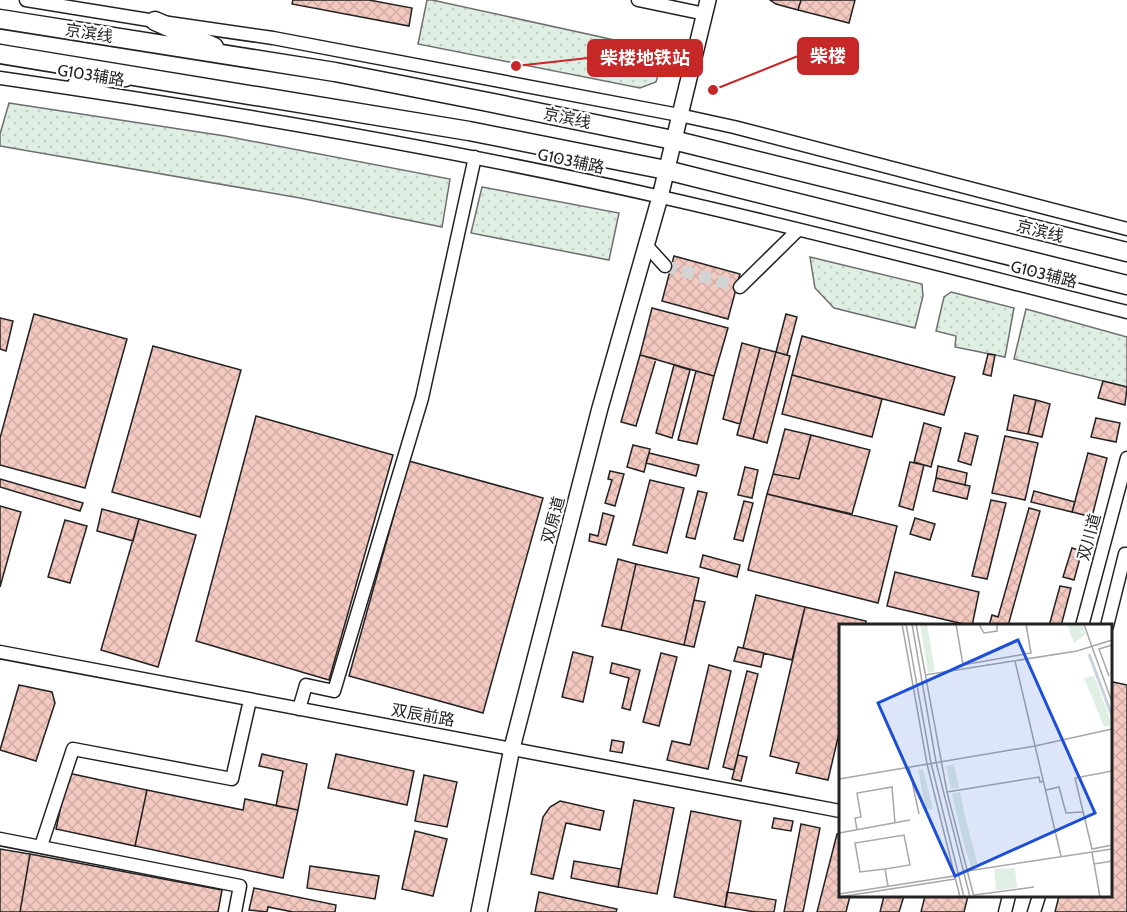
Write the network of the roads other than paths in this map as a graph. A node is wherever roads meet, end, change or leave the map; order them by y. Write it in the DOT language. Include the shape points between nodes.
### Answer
graph roads {
  1 [pos="26,0"];
  2 [pos="638,0"];
  3 [pos="707,7"];
  4 [pos="0,19"];
  5 [pos="155,21"];
  6 [pos="0,54"];
  7 [pos="237,58"];
  8 [pos="0,78"];
  9 [pos="146,78"];
  10 [pos="55,86"];
  11 [pos="679,116"];
  12 [pos="673,140"];
  13 [pos="475,157"];
  14 [pos="666,170"];
  15 [pos="660,197"];
  16 [pos="1127,229"];
  17 [pos="798,230"];
  18 [pos="646,245"];
  19 [pos="1127,252"];
  20 [pos="665,266"];
  21 [pos="1127,285"];
  22 [pos="740,286"];
  23 [pos="1127,312"];
  24 [pos="1127,458"];
  25 [pos="1127,554"];
  26 [pos="1083,624"];
  27 [pos="1108,624"];
  28 [pos="0,652"];
  29 [pos="250,700"];
  30 [pos="299,709"];
  31 [pos="512,748"];
  32 [pos="839,811"];
  33 [pos="0,839"];
  34 [pos="41,846"];
  35 [pos="1009,897"];
  36 [pos="1039,897"];
  37 [pos="235,912"];
  38 [pos="479,912"];
  39 [pos="1005,912"];
  40 [pos="1034,912"];
  1 -- 5 [label="street"];
  2 -- 3 [label="street"];
  3 -- 11 [label="main road, 双原道"];
  4 -- 7 [label="highway, 京滨线"];
  5 -- 7 [label="highway"];
  5 -- 11 [label="street" via="273,38"];
  6 -- 9 [label="highway, 京滨线"];
  7 -- 12 [label="highway, 京滨线" via="335,72"];
  8 -- 10 [label="street, G103辅路"];
  9 -- 10 [label="street"];
  9 -- 14 [label="highway, 京滨线" via="470,131"];
  10 -- 13 [label="street, G103辅路"];
  11 -- 12 [label="main road, 双原道"];
  11 -- 16 [label="street"];
  12 -- 14 [label="main road, 双原道"];
  12 -- 19 [label="highway, 京滨线"];
  13 -- 15 [label="street, G103辅路"];
  13 -- 30 [label="street" via="422,398 334,691 306,685"];
  14 -- 15 [label="main road, 双原道"];
  14 -- 21 [label="highway, 京滨线"];
  15 -- 17 [label="street, G103辅路"];
  15 -- 18 [label="main road, 双原道"];
  17 -- 22 [label="street"];
  17 -- 23 [label="street, G103辅路"];
  18 -- 20 [label="street"];
  18 -- 31 [label="main road, 双原道"];
  24 -- 26 [label="street, 双川道"];
  25 -- 27 [label="street"];
  28 -- 29 [label="street, 双辰前路"];
  29 -- 30 [label="street, 双辰前路"];
  29 -- 34 [label="street" via="232,779 73,749"];
  30 -- 31 [label="street, 双辰前路"];
  31 -- 32 [label="street, 双辰前路"];
  31 -- 38 [label="main road, 双原道"];
  33 -- 34 [label="street"];
  34 -- 37 [label="street" via="240,886"];
  35 -- 39 [label="street"];
  36 -- 40 [label="street"];
}
